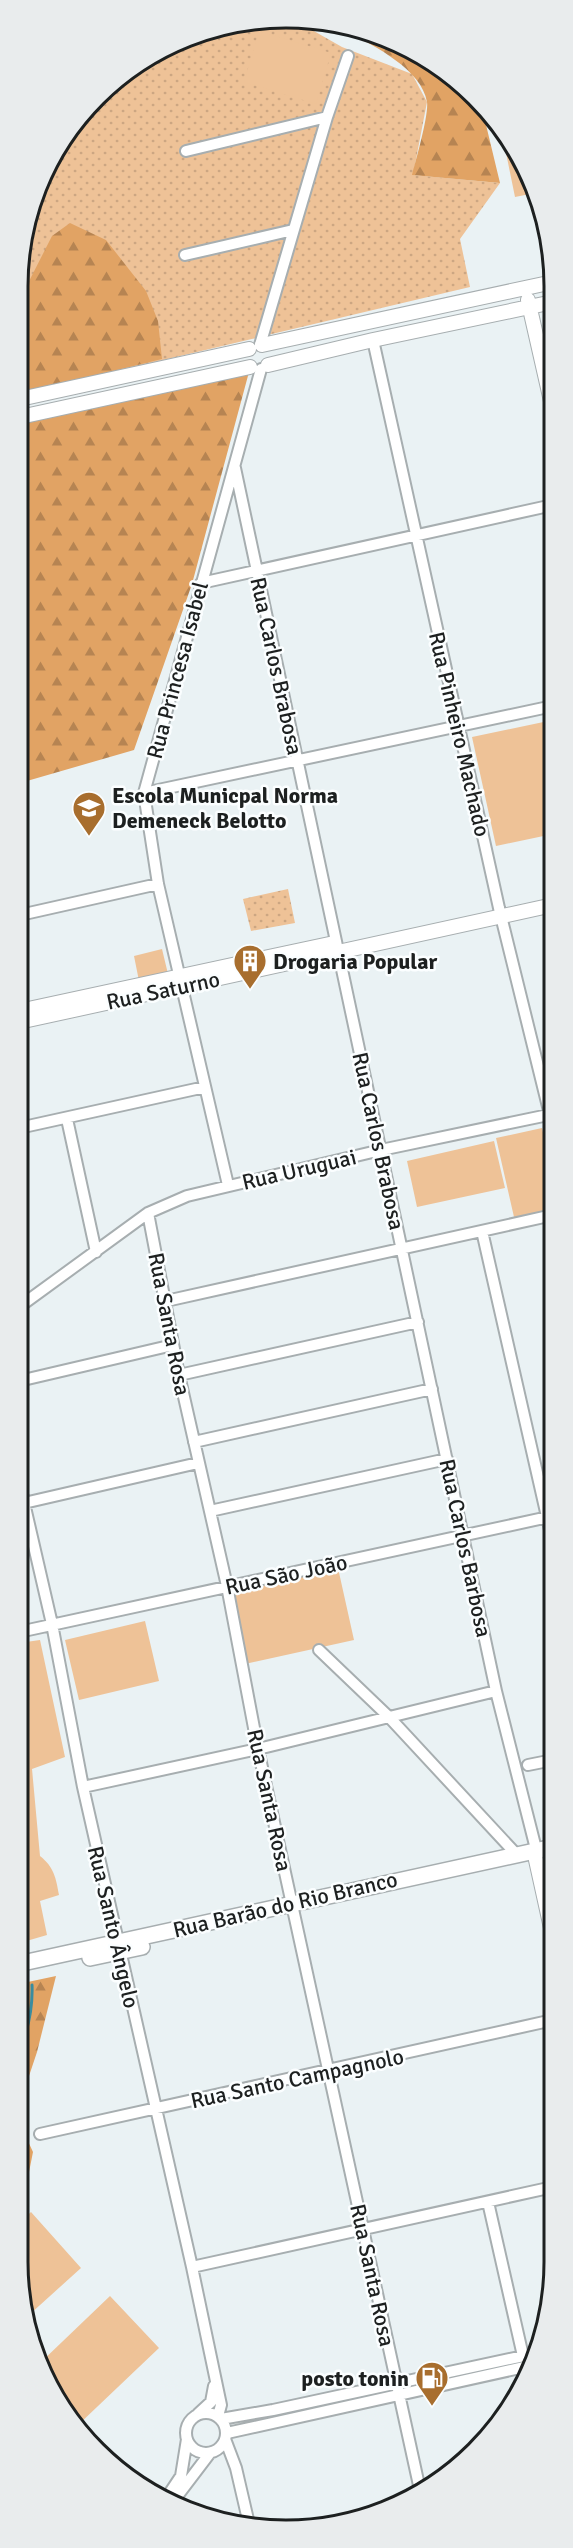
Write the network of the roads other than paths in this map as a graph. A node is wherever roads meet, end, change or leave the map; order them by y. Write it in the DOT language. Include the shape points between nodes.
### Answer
graph roads {
  1 [pos="348,56"];
  2 [pos="327,117"];
  3 [pos="186,151"];
  4 [pos="293,230"];
  5 [pos="184,255"];
  6 [pos="544,284"];
  7 [pos="529,288"];
  8 [pos="544,304"];
  9 [pos="533,307"];
  10 [pos="373,340"];
  11 [pos="544,345"];
  12 [pos="257,346"];
  13 [pos="544,364"];
  14 [pos="260,367"];
  15 [pos="28,397"];
  16 [pos="28,415"];
  17 [pos="236,468"];
  18 [pos="544,507"];
  19 [pos="416,537"];
  20 [pos="256,570"];
  21 [pos="201,583"];
  22 [pos="544,708"];
  23 [pos="458,727"];
  24 [pos="297,759"];
  25 [pos="144,793"];
  26 [pos="158,884"];
  27 [pos="544,899"];
  28 [pos="544,906"];
  29 [pos="500,912"];
  30 [pos="28,913"];
  31 [pos="338,947"];
  32 [pos="180,981"];
  33 [pos="28,1010"];
  34 [pos="28,1020"];
  35 [pos="205,1087"];
  36 [pos="544,1087"];
  37 [pos="544,1116"];
  38 [pos="67,1119"];
  39 [pos="28,1126"];
  40 [pos="381,1150"];
  41 [pos="228,1185"];
  42 [pos="148,1213"];
  43 [pos="544,1217"];
  44 [pos="482,1231"];
  45 [pos="402,1250"];
  46 [pos="96,1252"];
  47 [pos="28,1301"];
  48 [pos="166,1301"];
  49 [pos="418,1322"];
  50 [pos="173,1345"];
  51 [pos="179,1375"];
  52 [pos="28,1379"];
  53 [pos="432,1389"];
  54 [pos="194,1442"];
  55 [pos="447,1459"];
  56 [pos="198,1463"];
  57 [pos="544,1491"];
  58 [pos="28,1502"];
  59 [pos="210,1511"];
  60 [pos="544,1517"];
  61 [pos="28,1520"];
  62 [pos="463,1535"];
  63 [pos="227,1586"];
  64 [pos="52,1624"];
  65 [pos="28,1630"];
  66 [pos="319,1650"];
  67 [pos="496,1691"];
  68 [pos="389,1717"];
  69 [pos="258,1749"];
  70 [pos="544,1762"];
  71 [pos="528,1766"];
  72 [pos="83,1787"];
  73 [pos="542,1853"];
  74 [pos="517,1855"];
  75 [pos="480,1867"];
  76 [pos="544,1868"];
  77 [pos="292,1907"];
  78 [pos="118,1947"];
  79 [pos="59,1959"];
  80 [pos="28,1963"];
  81 [pos="28,1970"];
  82 [pos="544,2022"];
  83 [pos="328,2071"];
  84 [pos="156,2109"];
  85 [pos="40,2134"];
  86 [pos="544,2189"];
  87 [pos="488,2202"];
  88 [pos="363,2229"];
  89 [pos="192,2267"];
  90 [pos="528,2353"];
  91 [pos="527,2355"];
  92 [pos="522,2367"];
  93 [pos="214,2373"];
  94 [pos="398,2389"];
  95 [pos="198,2414"];
  96 [pos="220,2418"];
  97 [pos="247,2421"];
  98 [pos="226,2436"];
  99 [pos="187,2439"];
  100 [pos="213,2452"];
  101 [pos="236,2468"];
  102 [pos="419,2483"];
  103 [pos="173,2494"];
  104 [pos="175,2494"];
  105 [pos="247,2516"];
  1 -- 2 [label="street"];
  2 -- 3 [label="street"];
  2 -- 4 [label="street"];
  4 -- 5 [label="street"];
  4 -- 12 [label="street"];
  6 -- 7 [label="street"];
  7 -- 9 [label="street"];
  7 -- 12 [label="street"];
  8 -- 9 [label="street"];
  9 -- 10 [label="street"];
  9 -- 11 [label="street"];
  9 -- 13 [label="street"];
  10 -- 14 [label="street"];
  10 -- 19 [label="street, Rua Pinheiro Machado"];
  12 -- 14 [label="street" via="270,352"];
  12 -- 14 [label="street" via="246,356"];
  12 -- 15 [label="street"];
  14 -- 16 [label="street"];
  14 -- 17 [label="street, Rua Princesa Isabel"];
  17 -- 20 [label="street, Rua Carlos Brabosa"];
  17 -- 21 [label="street, Rua Princesa Isabel"];
  18 -- 19 [label="street"];
  19 -- 20 [label="street"];
  19 -- 23 [label="street, Rua Pinheiro Machado"];
  20 -- 21 [label="street"];
  20 -- 24 [label="street, Rua Carlos Brabosa"];
  21 -- 25 [label="street, Rua Princesa Isabel"];
  22 -- 23 [label="street"];
  23 -- 24 [label="street"];
  23 -- 29 [label="street, Rua Pinheiro Machado"];
  24 -- 25 [label="street"];
  24 -- 31 [label="street, Rua Carlos Brabosa"];
  25 -- 26 [label="street, Rua Princesa Isabel"];
  26 -- 30 [label="street"];
  26 -- 32 [label="street, Rua Princesa Isabel"];
  27 -- 29 [label="street, Rua Saturno"];
  28 -- 29 [label="street, Rua Saturno"];
  29 -- 31 [label="street, Rua Saturno"];
  29 -- 36 [label="street, Rua Pinheiro Machado"];
  31 -- 32 [label="street, Rua Saturno"];
  31 -- 40 [label="street, Rua Carlos Brabosa"];
  32 -- 33 [label="street, Rua Saturno"];
  32 -- 34 [label="street, Rua Saturno"];
  32 -- 35 [label="street, Rua Princesa Isabel"];
  35 -- 38 [label="street"];
  35 -- 41 [label="street, Rua Princesa Isabel"];
  37 -- 40 [label="street, Rua Uruguai"];
  38 -- 39 [label="street"];
  38 -- 46 [label="street"];
  40 -- 41 [label="street, Rua Uruguai"];
  40 -- 45 [label="street, Rua Carlos Brabosa"];
  41 -- 42 [label="street, Rua Uruguai" via="187,1196"];
  42 -- 46 [label="street, Rua Uruguai"];
  42 -- 48 [label="street, Rua Santa Rosa"];
  43 -- 44 [label="street"];
  44 -- 45 [label="street"];
  44 -- 57 [label="street"];
  45 -- 48 [label="street"];
  45 -- 49 [label="street, Rua Carlos Barbosa"];
  46 -- 47 [label="street, Rua Uruguai"];
  48 -- 50 [label="street, Rua Santa Rosa"];
  49 -- 51 [label="street"];
  49 -- 53 [label="street, Rua Carlos Barbosa"];
  50 -- 51 [label="street, Rua Santa Rosa"];
  50 -- 52 [label="street"];
  51 -- 54 [label="street, Rua Santa Rosa"];
  53 -- 54 [label="street"];
  53 -- 55 [label="street, Rua Carlos Barbosa"];
  54 -- 56 [label="street, Rua Santa Rosa"];
  55 -- 59 [label="street"];
  55 -- 62 [label="street, Rua Carlos Barbosa"];
  56 -- 58 [label="street"];
  56 -- 59 [label="street, Rua Santa Rosa"];
  59 -- 63 [label="street, Rua Santa Rosa"];
  60 -- 62 [label="street, Rua São João"];
  61 -- 64 [label="street, Rua Santo Ângelo"];
  62 -- 63 [label="street, Rua São João"];
  62 -- 67 [label="street, Rua Carlos Barbosa"];
  63 -- 64 [label="street, Rua São João"];
  63 -- 69 [label="street, Rua Santa Rosa"];
  64 -- 65 [label="street, Rua São João"];
  64 -- 72 [label="street, Rua Santo Ângelo"];
  66 -- 68 [label="street"];
  67 -- 68 [label="street"];
  67 -- 73 [label="street, Rua Carlos Barbosa"];
  68 -- 69 [label="street"];
  68 -- 74 [label="street"];
  69 -- 72 [label="street"];
  69 -- 77 [label="street, Rua Santa Rosa"];
  70 -- 71 [label="street"];
  72 -- 78 [label="street, Rua Santo Ângelo"];
  73 -- 74 [label="main road, Rua Barão do Rio Branco"];
  73 -- 75 [label="main road, Rua Barão do Rio Branco"];
  73 -- 76 [label="street, Rua Carlos Barbosa"];
  74 -- 75 [label="main road, Rua Barão do Rio Branco"];
  75 -- 77 [label="main road, Rua Barão do Rio Branco"];
  77 -- 78 [label="main road, Rua Barão do Rio Branco"];
  77 -- 83 [label="street, Rua Santa Rosa"];
  78 -- 79 [label="main road, Rua Barão do Rio Branco"];
  78 -- 84 [label="street, Rua Santo Ângelo"];
  79 -- 80 [label="main road, Rua Barão do Rio Branco"];
  79 -- 81 [label="main road, Rua Barão do Rio Branco"];
  82 -- 83 [label="street, Rua Santo Campagnolo"];
  83 -- 84 [label="street, Rua Santo Campagnolo"];
  83 -- 88 [label="street, Rua Santa Rosa"];
  84 -- 85 [label="street, Rua Santo Campagnolo"];
  84 -- 89 [label="street, Rua Santo Ângelo"];
  86 -- 87 [label="street"];
  87 -- 88 [label="street"];
  87 -- 90 [label="street"];
  88 -- 89 [label="street"];
  88 -- 94 [label="street, Rua Santa Rosa"];
  89 -- 93 [label="street, Rua Santo Ângelo"];
  91 -- 94 [label="street"];
  92 -- 94 [label="street"];
  93 -- 95 [label="street" via="211,2402"];
  93 -- 96 [label="street, Rua Santo Ângelo"];
  94 -- 97 [label="street"];
  94 -- 102 [label="street, Rua Santa Rosa"];
  95 -- 96 [label="street" via="212,2413"];
  95 -- 99 [label="street" via="187,2427"];
  96 -- 97 [label="street"];
  96 -- 98 [label="street"];
  97 -- 98 [label="street"];
  98 -- 100 [label="street"];
  98 -- 101 [label="street"];
  99 -- 100 [label="street" via="198,2451"];
  99 -- 103 [label="street" via="181,2476"];
  100 -- 101 [label="street"];
  100 -- 104 [label="street"];
  101 -- 105 [label="street"];
}
